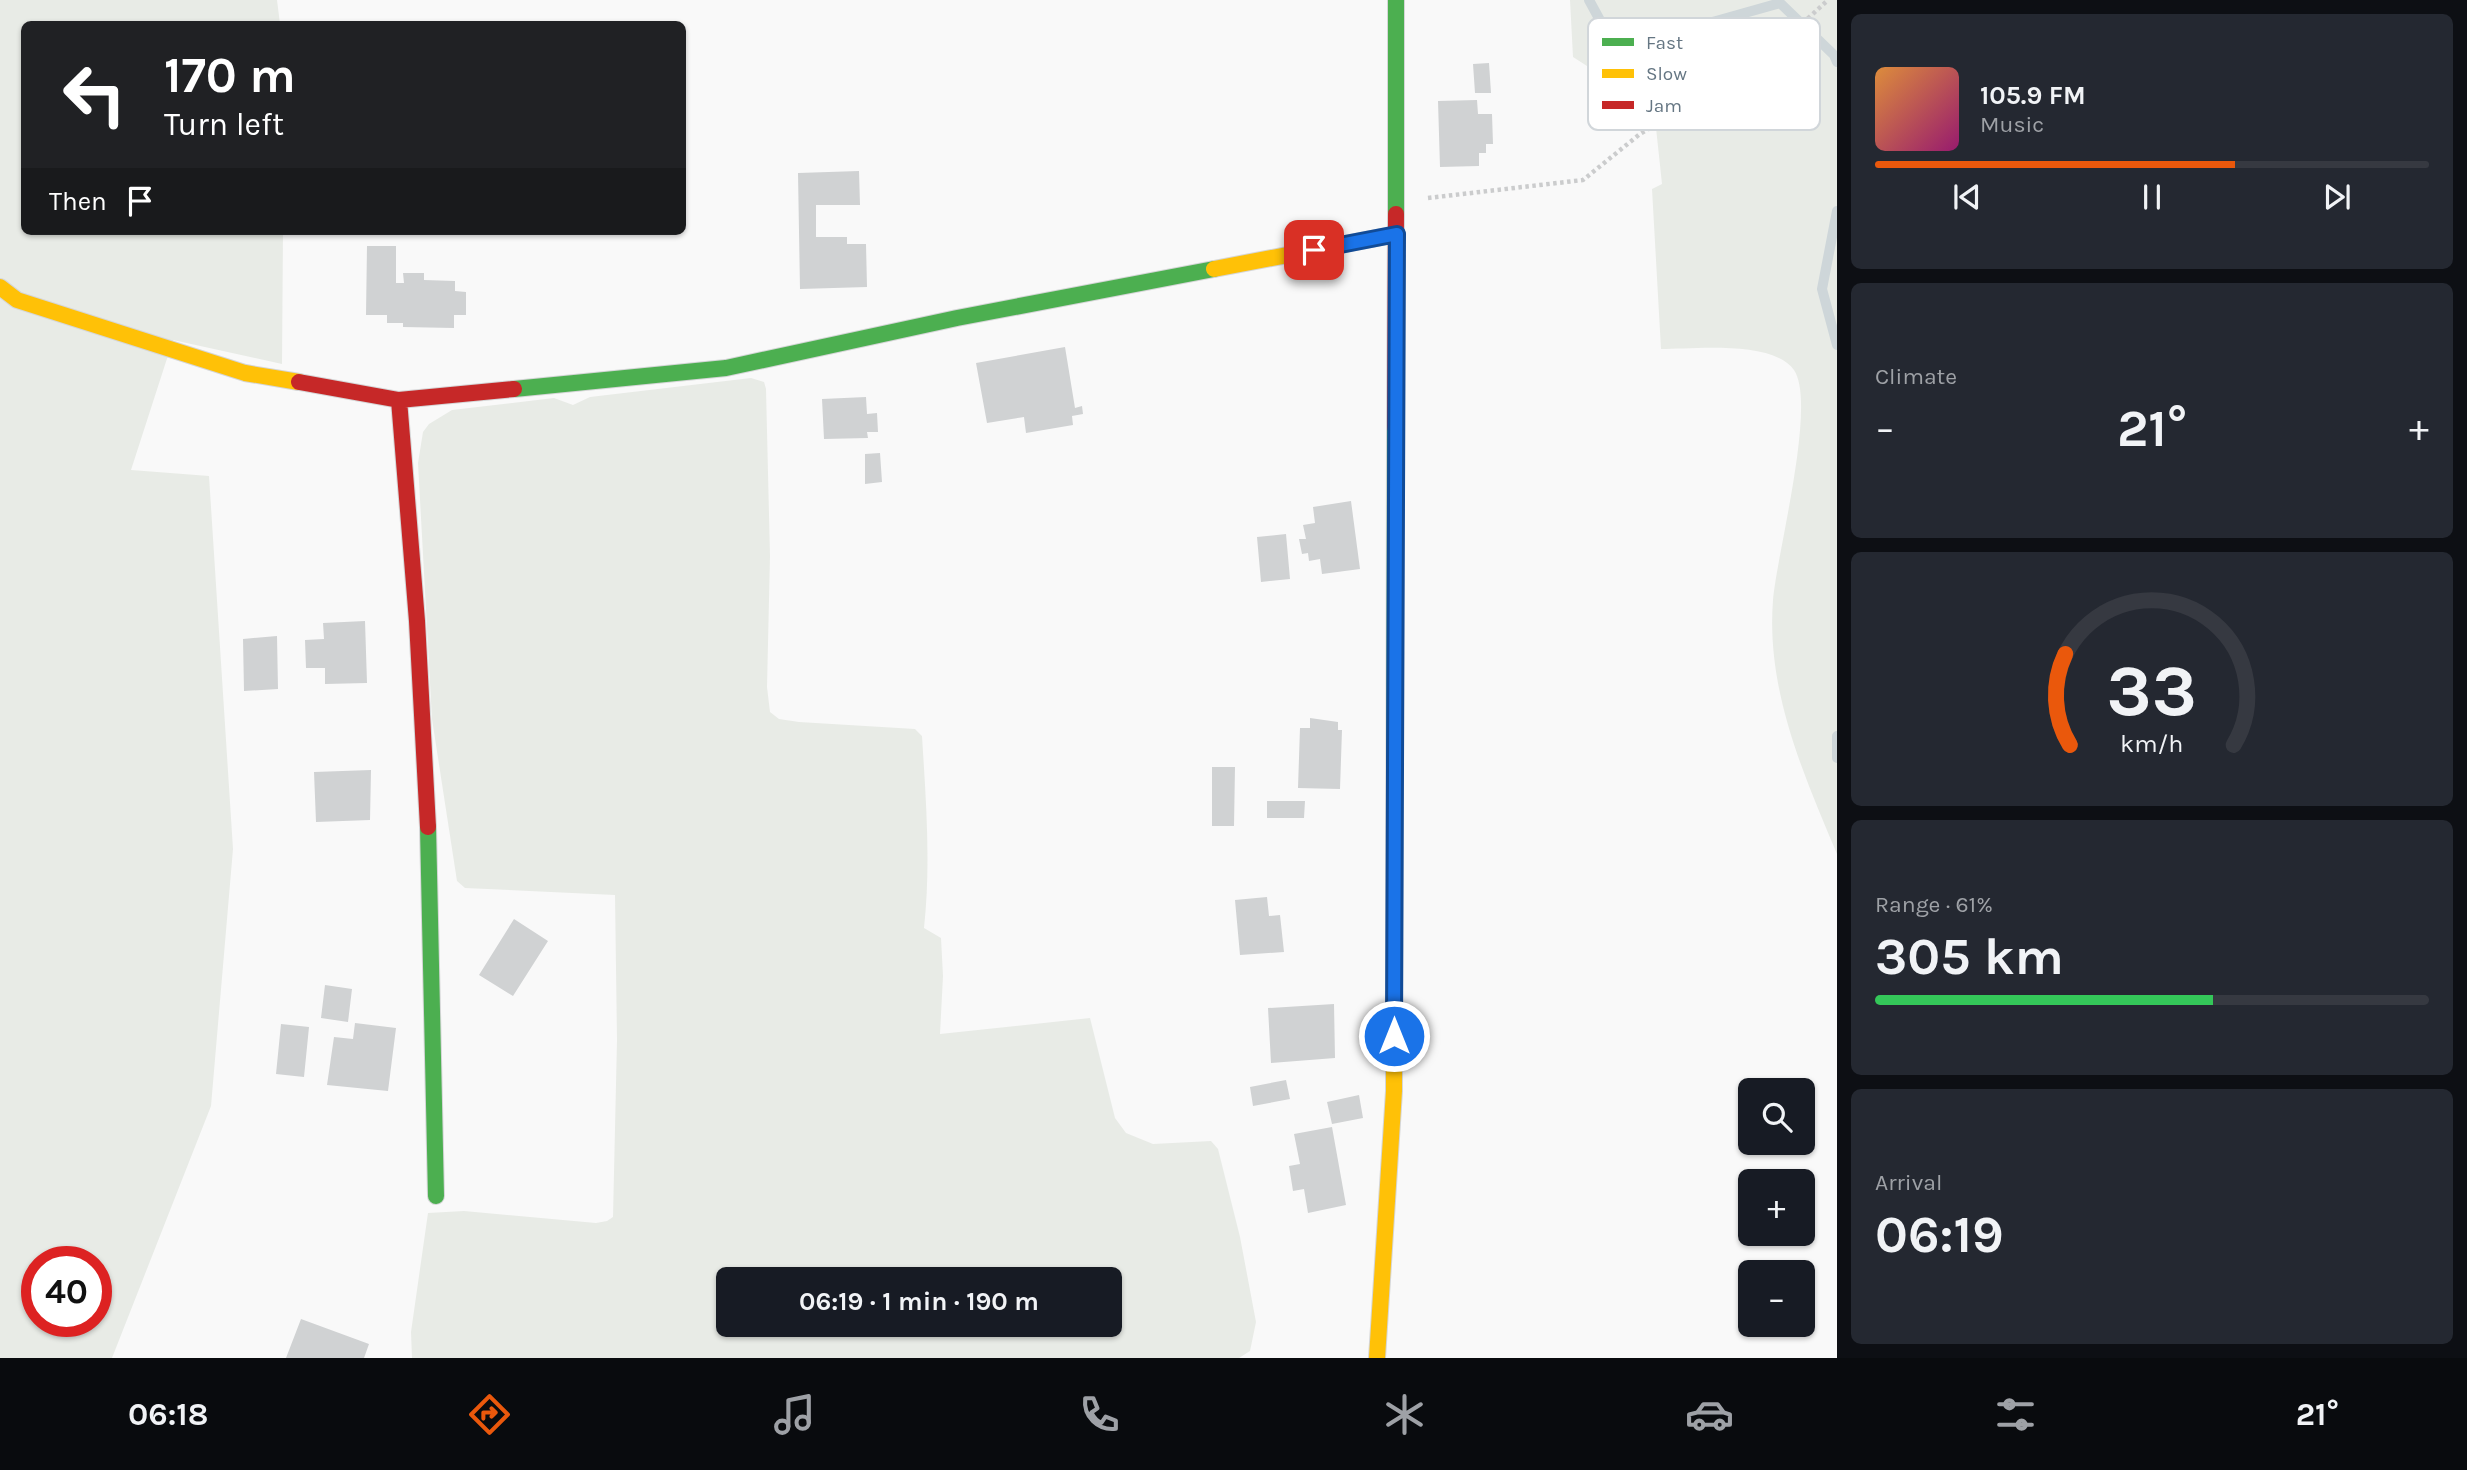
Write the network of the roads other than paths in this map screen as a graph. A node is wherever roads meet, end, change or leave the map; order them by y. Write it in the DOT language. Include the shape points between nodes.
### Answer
graph roads {
  1 [pos="1396,0"];
  2 [pos="1397,234"];
  3 [pos="0,287"];
  4 [pos="399,400"];
  5 [pos="436,1196"];
  6 [pos="1377,1358"];
  1 -- 2 [label="street"];
  2 -- 4 [label="street" via="957,318 726,368"];
  2 -- 6 [label="street" via="1394,1091"];
  3 -- 4 [label="street" via="17,300 245,373"];
  4 -- 5 [label="street" via="430,870"];
}
